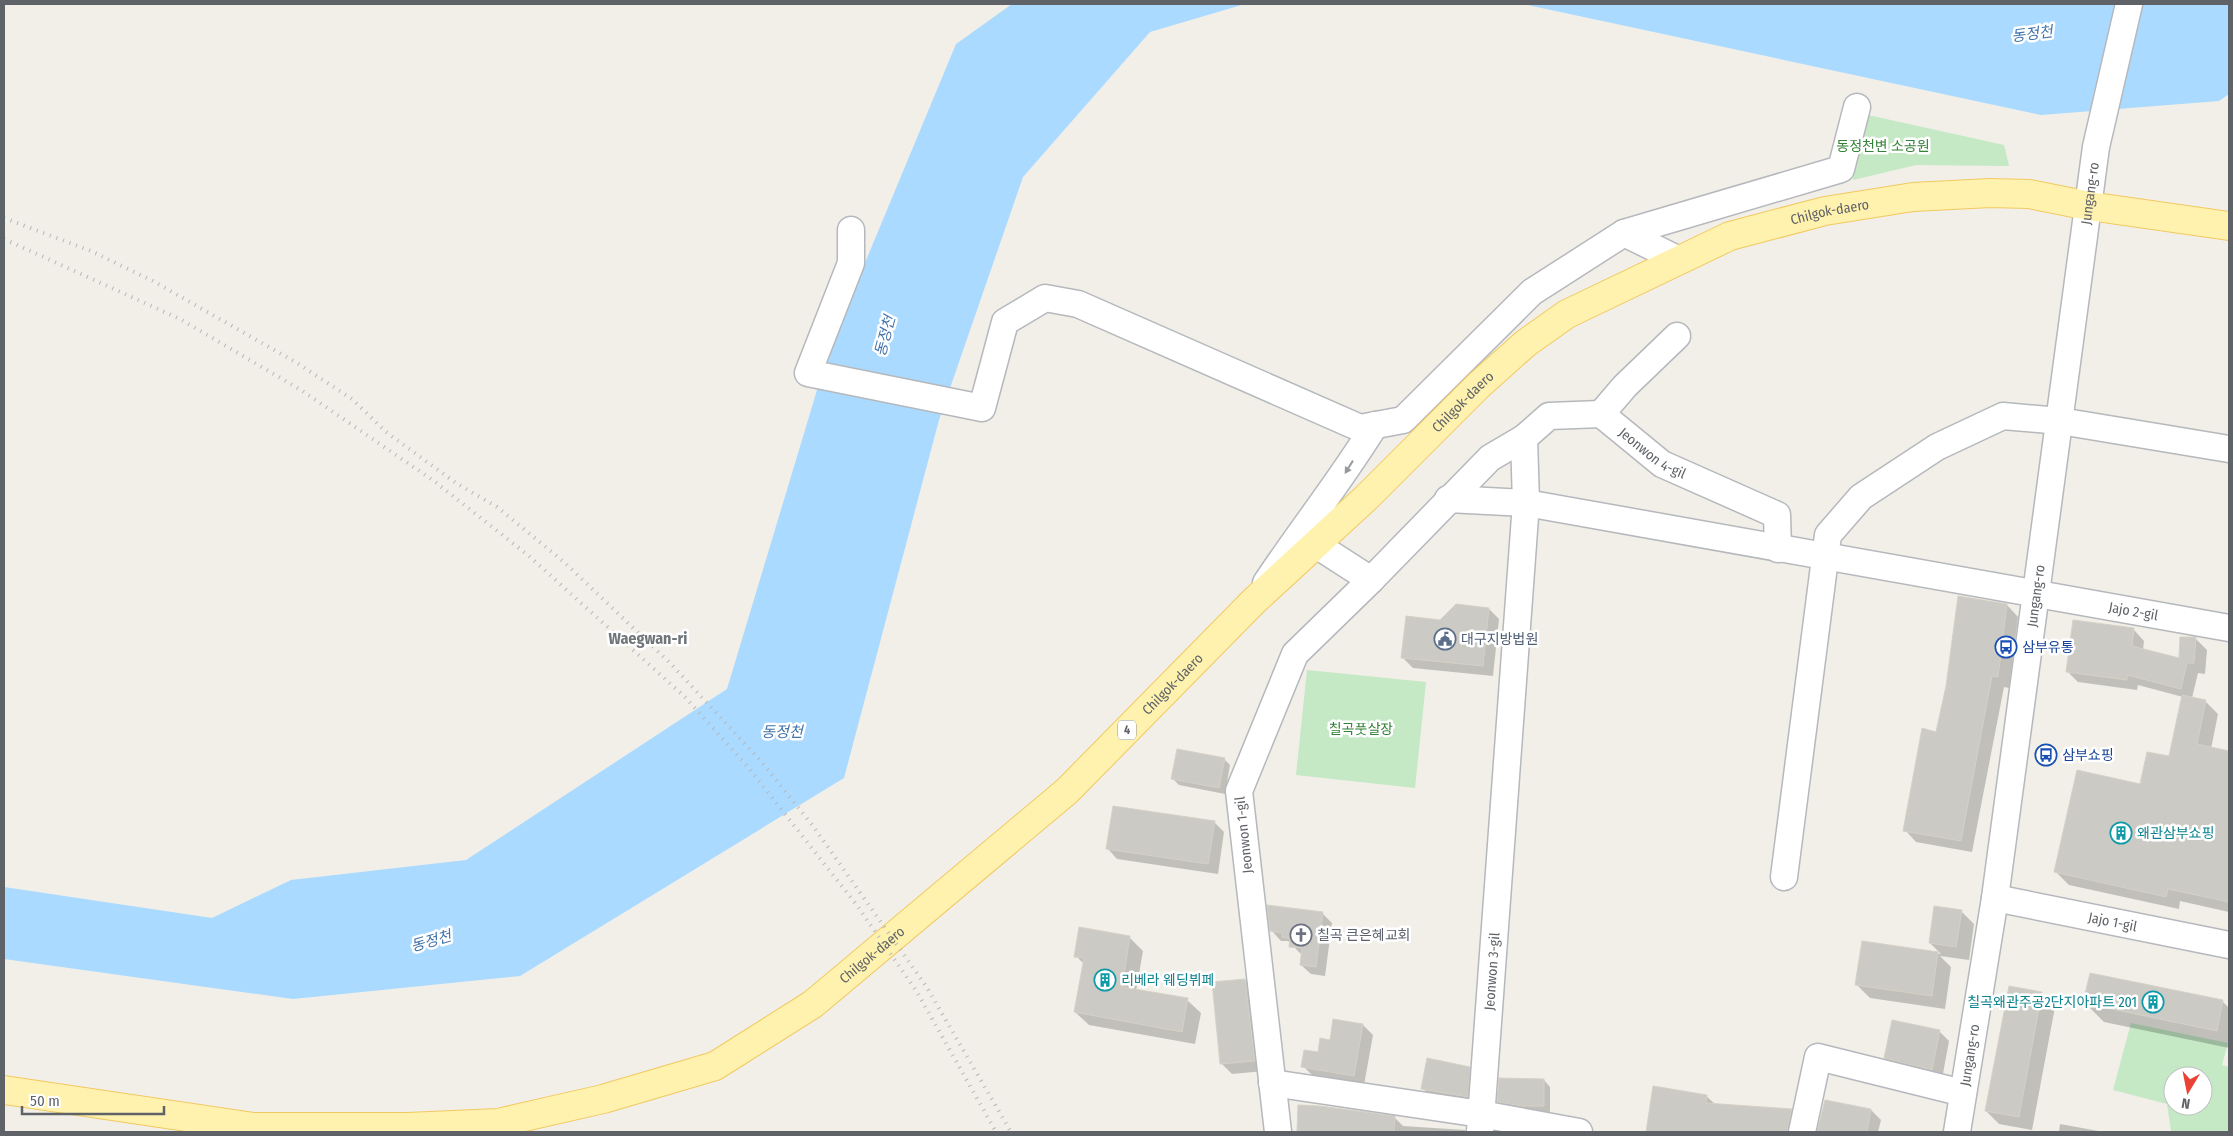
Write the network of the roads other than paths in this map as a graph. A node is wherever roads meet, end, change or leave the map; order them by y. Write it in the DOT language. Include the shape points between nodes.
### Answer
graph roads {
  1 [pos="2129,4"];
  2 [pos="1857,107"];
  3 [pos="2090,206"];
  4 [pos="2229,214"];
  5 [pos="2192,220"];
  6 [pos="2229,226"];
  7 [pos="851,230"];
  8 [pos="1624,233"];
  9 [pos="2229,242"];
  10 [pos="1678,260"];
  11 [pos="1677,336"];
  12 [pos="1602,414"];
  13 [pos="2060,421"];
  14 [pos="1375,425"];
  15 [pos="1524,438"];
  16 [pos="2229,449"];
  17 [pos="1448,499"];
  18 [pos="1526,503"];
  19 [pos="1315,544"];
  20 [pos="1778,549"];
  21 [pos="1824,557"];
  22 [pos="1371,580"];
  23 [pos="2036,595"];
  24 [pos="1254,601"];
  25 [pos="2229,628"];
  26 [pos="1784,877"];
  27 [pos="1995,898"];
  28 [pos="2229,945"];
  29 [pos="1272,1083"];
  30 [pos="4,1090"];
  31 [pos="1963,1093"];
  32 [pos="1481,1123"];
  33 [pos="1278,1132"];
  34 [pos="1579,1132"];
  35 [pos="1802,1132"];
  36 [pos="1957,1132"];
  1 -- 3 [label="street, Jungang-ro" via="2096,146"];
  2 -- 8 [label="street" via="1841,169"];
  3 -- 5 [label="main road, Chilgok-daero / 4"];
  3 -- 10 [label="main road, Chilgok-daero / 4" via="2029,194 1913,197 1825,211 1740,234"];
  3 -- 13 [label="street, Jungang-ro"];
  4 -- 5 [label="main road"];
  5 -- 6 [label="main road, Chilgok-daero / 4"];
  5 -- 9 [label="main road"];
  7 -- 14 [label="street" via="851,263 808,374 982,408 1004,322 1045,298 1078,304 1360,428"];
  8 -- 10 [label="street"];
  8 -- 14 [label="street" via="1532,292 1403,420"];
  10 -- 19 [label="main road, Chilgok-daero / 4" via="1567,314 1526,342"];
  11 -- 12 [label="street" via="1625,386"];
  12 -- 15 [label="street, Jeonwon 1-gil" via="1549,416"];
  12 -- 20 [label="street, Jeonwon 4-gil" via="1662,464 1777,516"];
  13 -- 16 [label="street"];
  13 -- 21 [label="street" via="2003,416 1937,447 1861,497 1828,535"];
  13 -- 23 [label="street, Jungang-ro"];
  14 -- 24 [label="street, one-way" via="1343,476 1300,531"];
  15 -- 17 [label="street, Jeonwon 1-gil" via="1490,458"];
  15 -- 18 [label="street"];
  17 -- 18 [label="street"];
  17 -- 22 [label="street, Jeonwon 1-gil"];
  18 -- 20 [label="street"];
  18 -- 32 [label="street, Jeonwon 3-gil"];
  19 -- 22 [label="street"];
  19 -- 24 [label="main road, Chilgok-daero / 4"];
  20 -- 21 [label="street"];
  21 -- 23 [label="street"];
  21 -- 26 [label="street"];
  22 -- 29 [label="street, Jeonwon 1-gil" via="1295,654 1239,791"];
  23 -- 25 [label="street, Jajo 2-gil"];
  23 -- 27 [label="street, Jungang-ro"];
  24 -- 30 [label="main road, Chilgok-daero / 4" via="1067,791 813,1004 715,1066 603,1099 498,1123 408,1127 254,1127"];
  27 -- 28 [label="street, Jajo 1-gil"];
  27 -- 31 [label="street, Jungang-ro"];
  29 -- 32 [label="street"];
  29 -- 33 [label="street, Jeonwon 1-gil"];
  31 -- 35 [label="street" via="1818,1057"];
  31 -- 36 [label="street, Jungang-ro"];
  32 -- 34 [label="street"];
}
